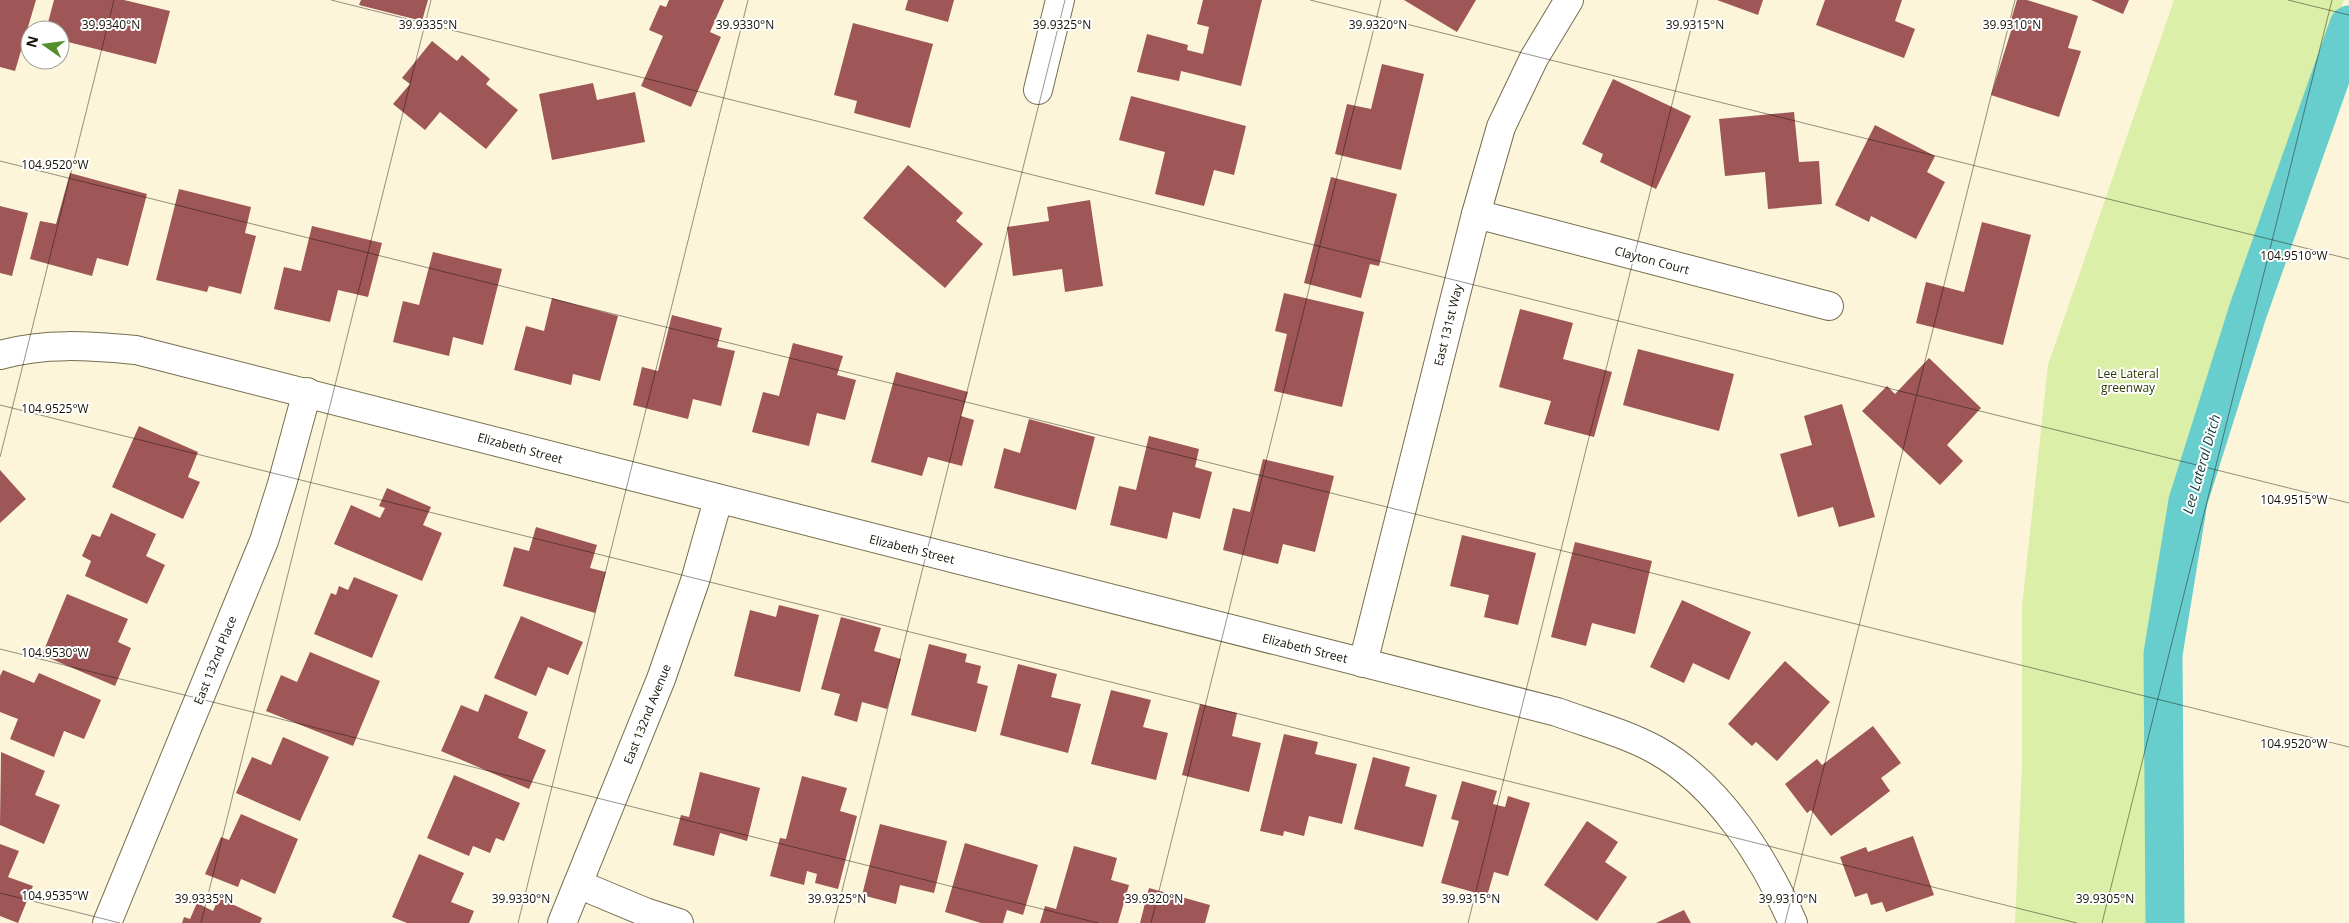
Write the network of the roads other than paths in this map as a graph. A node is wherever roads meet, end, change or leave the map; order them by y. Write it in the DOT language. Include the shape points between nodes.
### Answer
graph roads {
  1 [pos="1060,0"];
  2 [pos="1569,0"];
  3 [pos="1038,90"];
  4 [pos="1476,214"];
  5 [pos="1828,306"];
  6 [pos="0,355"];
  7 [pos="307,392"];
  8 [pos="718,500"];
  9 [pos="1363,663"];
  10 [pos="578,884"];
  11 [pos="107,923"];
  12 [pos="562,923"];
  13 [pos="679,923"];
  14 [pos="1793,923"];
  1 -- 3 [label="street"];
  2 -- 4 [label="street, East 131st Way" via="1534,58 1500,127"];
  4 -- 5 [label="street, Clayton Court"];
  4 -- 9 [label="street, East 131st Way"];
  6 -- 7 [label="street, Elizabeth Street" via="47,346 136,350"];
  7 -- 8 [label="street, Elizabeth Street"];
  7 -- 11 [label="street, East 132nd Place" via="264,541"];
  8 -- 9 [label="street, Elizabeth Street"];
  8 -- 10 [label="street, East 132nd Avenue" via="696,580 662,679"];
  9 -- 14 [label="street, Elizabeth Street" via="1557,712 1633,738 1658,751 1688,773 1725,810 1761,857"];
  10 -- 12 [label="street, East 132nd Avenue"];
  10 -- 13 [label="street"];
}
